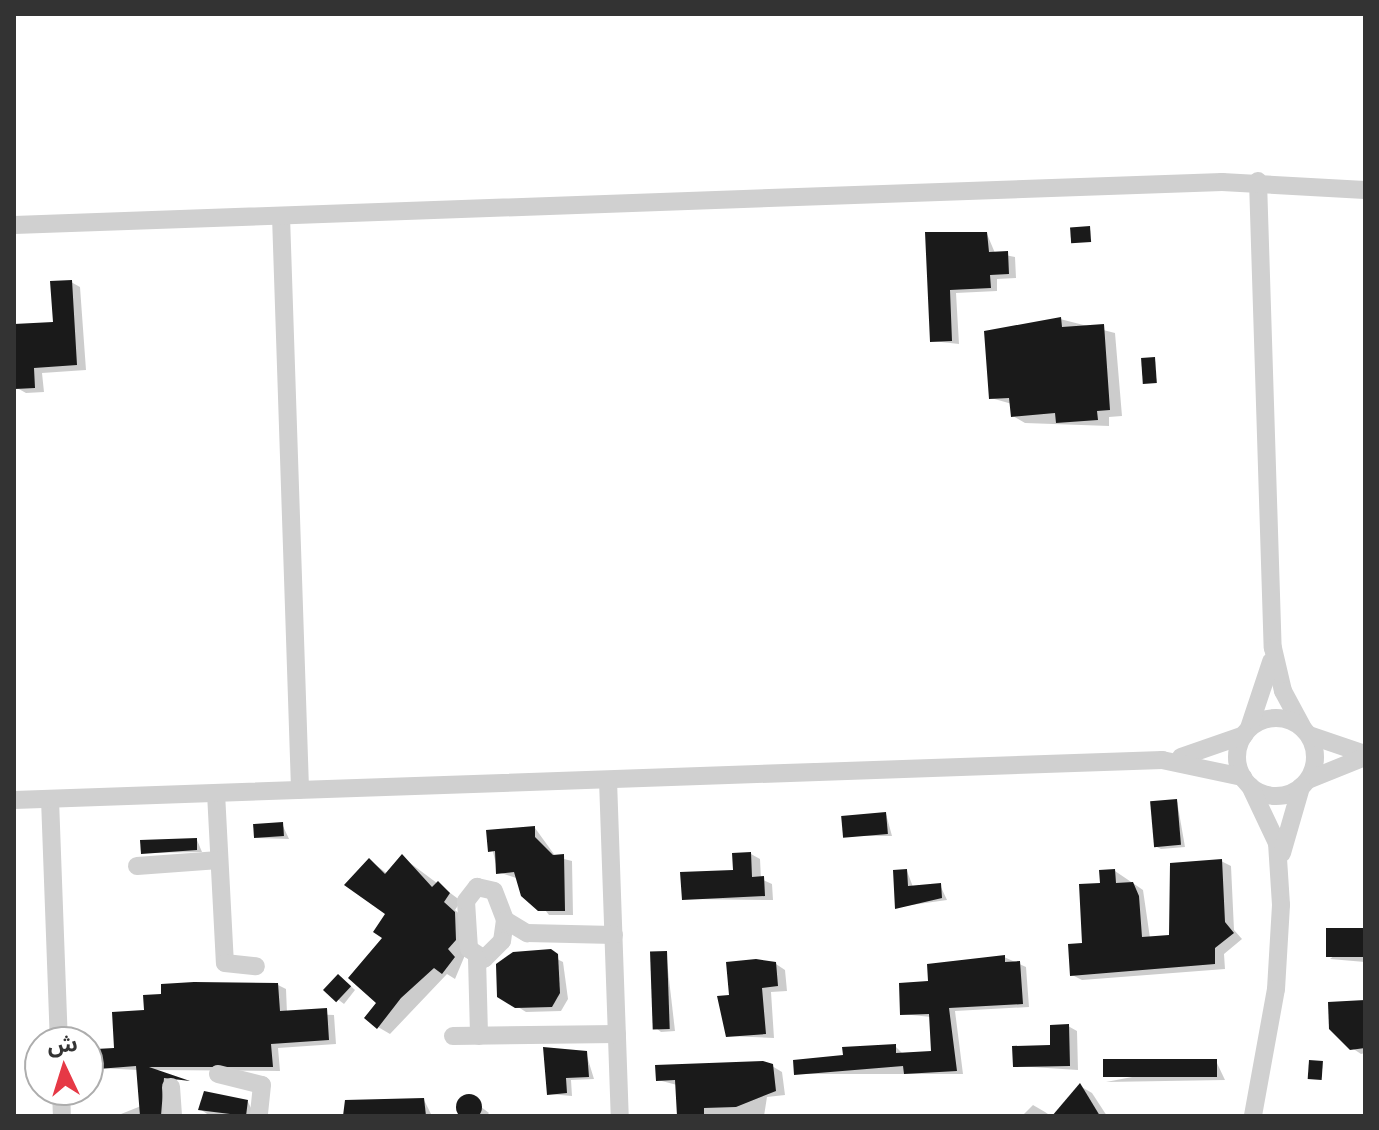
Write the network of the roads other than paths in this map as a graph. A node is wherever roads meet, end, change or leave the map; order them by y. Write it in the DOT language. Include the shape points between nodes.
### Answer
graph roads {
  1 [pos="1258,181"];
  2 [pos="1365,190"];
  3 [pos="281,216"];
  4 [pos="14,225"];
  5 [pos="1273,648"];
  6 [pos="1246,732"];
  7 [pos="1307,732"];
  8 [pos="1365,755"];
  9 [pos="1162,760"];
  10 [pos="608,780"];
  11 [pos="1246,782"];
  12 [pos="1305,784"];
  13 [pos="300,790"];
  14 [pos="216,793"];
  15 [pos="50,799"];
  16 [pos="14,800"];
  17 [pos="219,860"];
  18 [pos="1281,863"];
  19 [pos="137,866"];
  20 [pos="505,920"];
  21 [pos="614,935"];
  22 [pos="477,958"];
  23 [pos="256,966"];
  24 [pos="58,1026"];
  25 [pos="617,1034"];
  26 [pos="453,1036"];
  27 [pos="479,1036"];
  28 [pos="218,1074"];
  29 [pos="171,1087"];
  30 [pos="173,1116"];
  31 [pos="259,1116"];
  32 [pos="620,1116"];
  33 [pos="1253,1116"];
  1 -- 2 [label="street"];
  1 -- 3 [label="street"];
  1 -- 5 [label="street"];
  3 -- 4 [label="street"];
  3 -- 13 [label="street"];
  5 -- 6 [label="street"];
  5 -- 7 [label="street" via="1283,691"];
  6 -- 7 [label="street" via="1282,718"];
  6 -- 9 [label="street"];
  6 -- 11 [label="street" via="1238,748"];
  7 -- 8 [label="street"];
  7 -- 12 [label="street" via="1316,757"];
  8 -- 12 [label="street"];
  9 -- 10 [label="street"];
  9 -- 11 [label="street"];
  10 -- 13 [label="street"];
  10 -- 21 [label="street"];
  11 -- 12 [label="street" via="1276,796"];
  11 -- 18 [label="street" via="1271,823"];
  12 -- 18 [label="street"];
  13 -- 14 [label="street"];
  14 -- 15 [label="street"];
  14 -- 17 [label="street"];
  15 -- 16 [label="street"];
  15 -- 24 [label="street"];
  17 -- 19 [label="street"];
  17 -- 23 [label="street" via="225,963"];
  18 -- 33 [label="street" via="1276,989"];
  20 -- 21 [label="street" via="527,933"];
  20 -- 22 [label="street" via="495,953"];
  20 -- 22 [label="street" via="489,888 467,895 469,949"];
  21 -- 25 [label="street"];
  22 -- 27 [label="street"];
  25 -- 27 [label="street"];
  25 -- 32 [label="street"];
  26 -- 27 [label="street"];
  28 -- 31 [label="street" via="262,1085"];
  29 -- 30 [label="street"];
}
